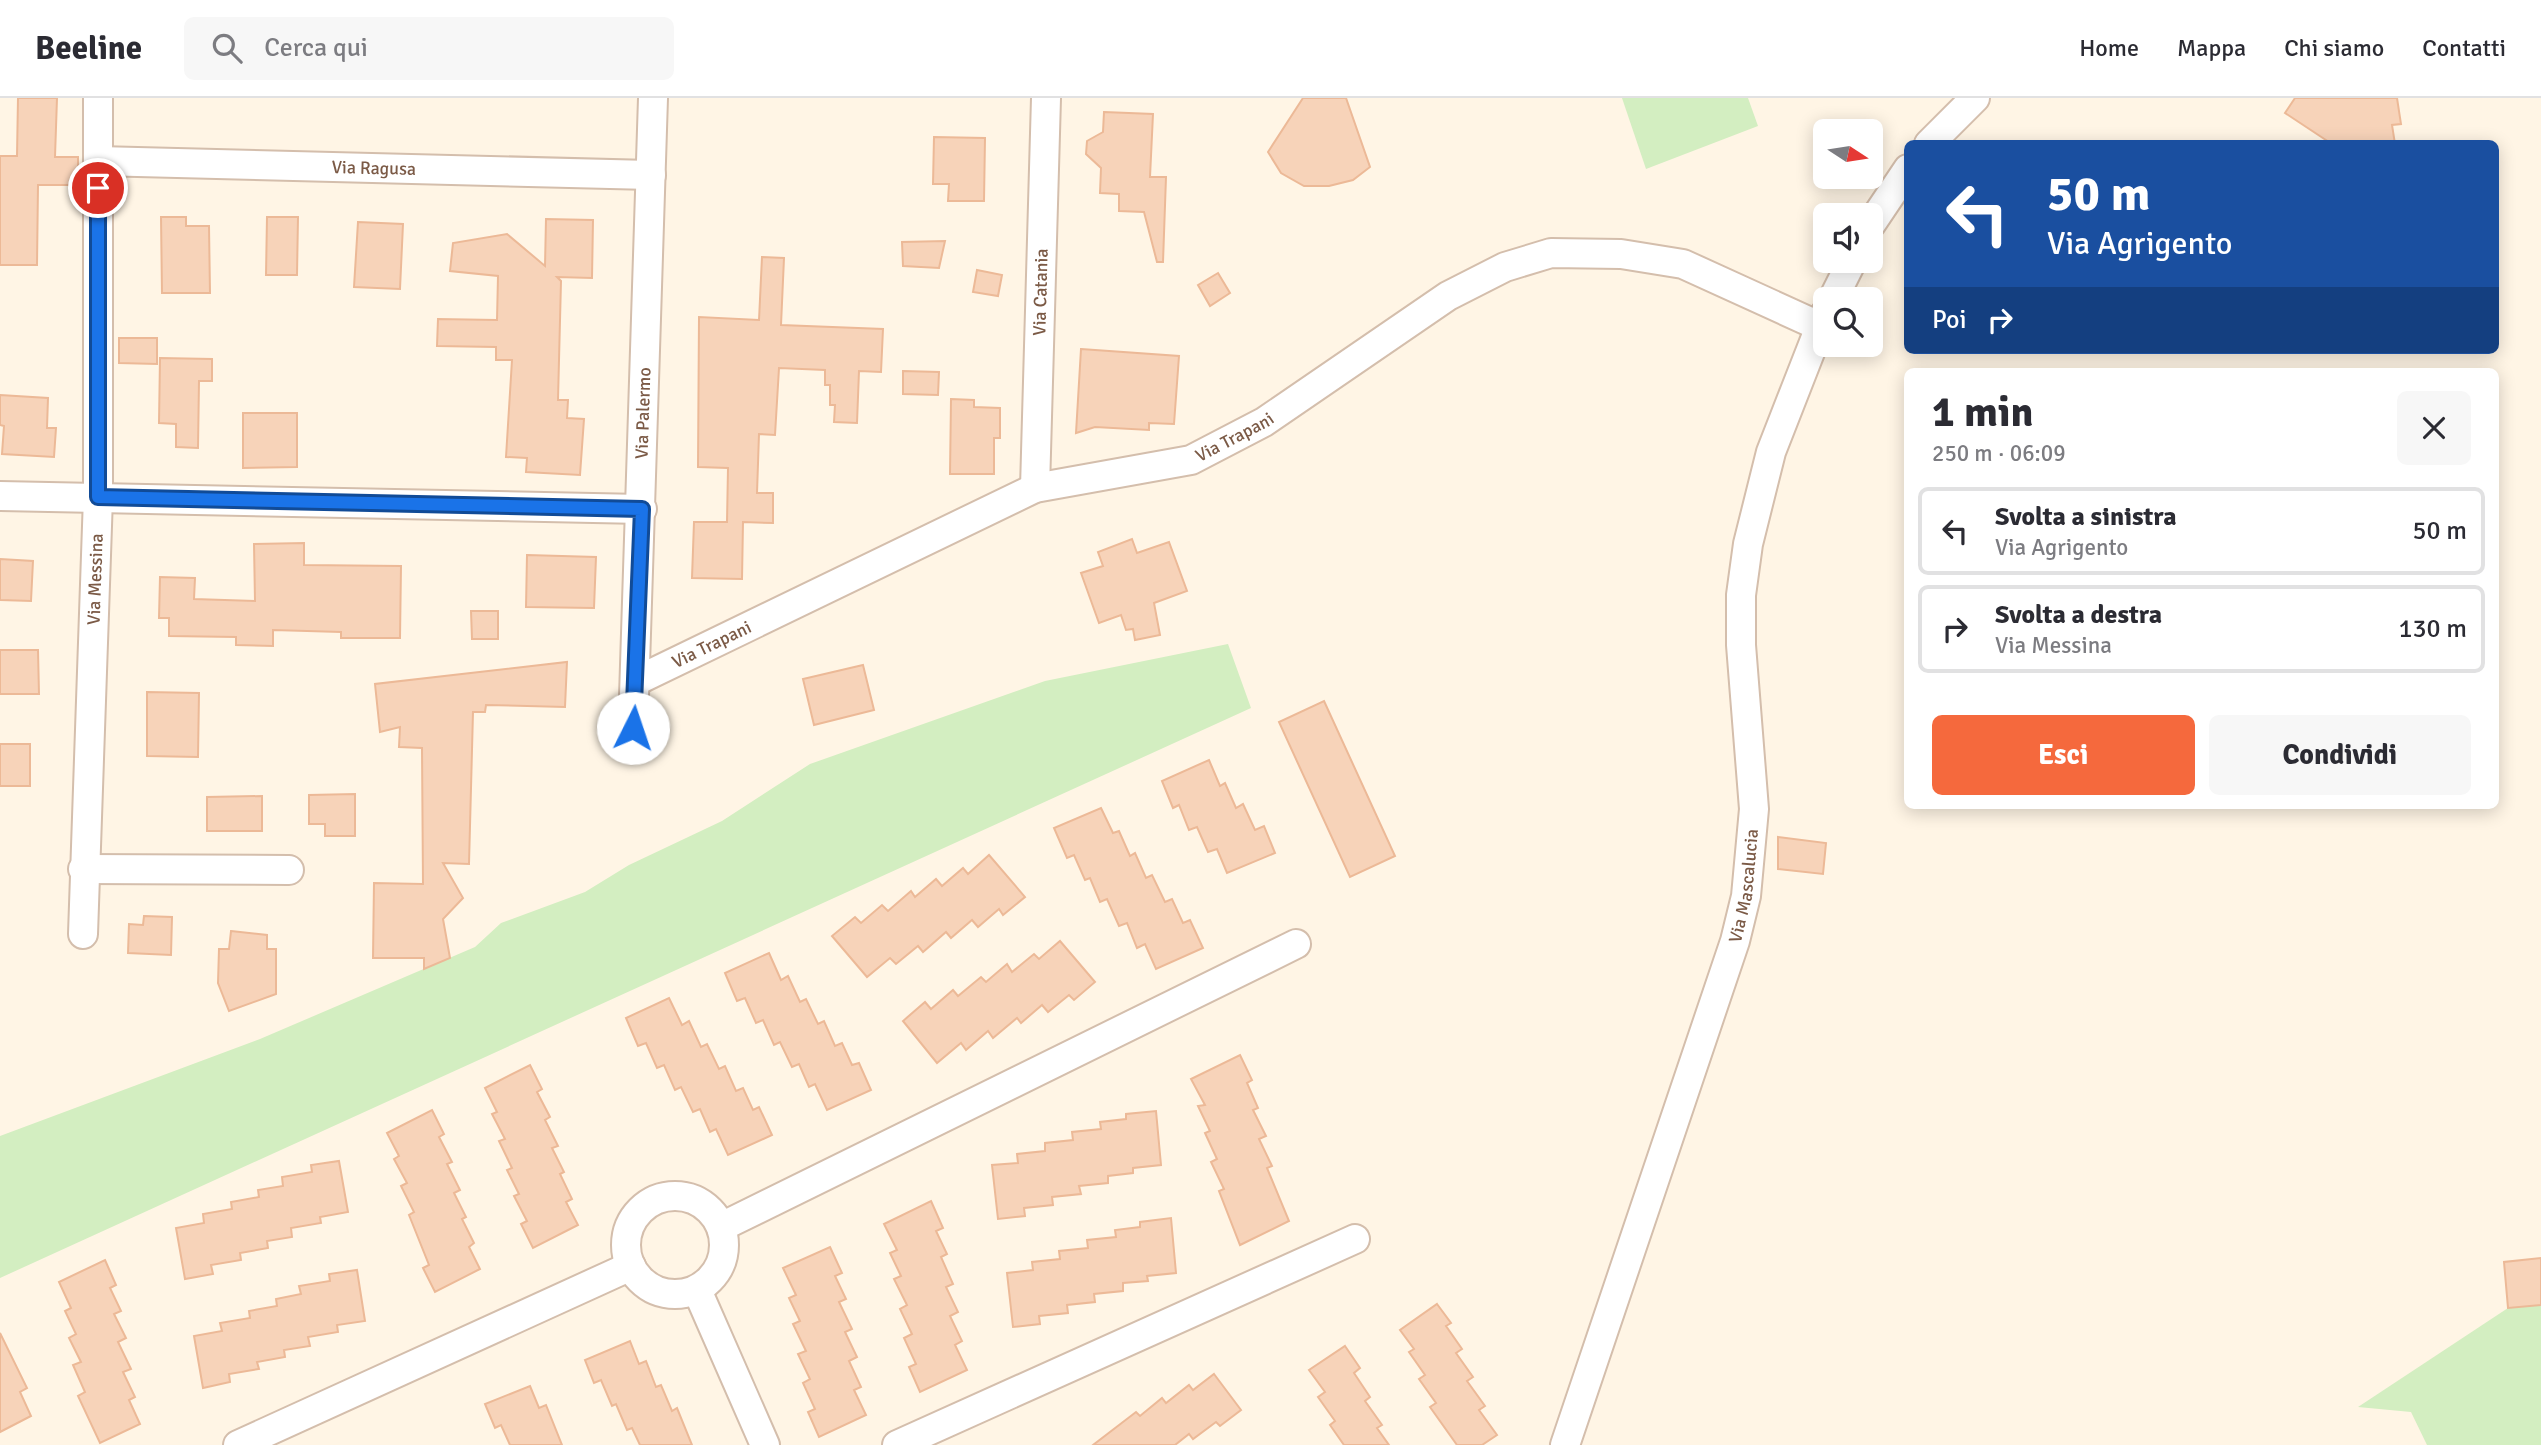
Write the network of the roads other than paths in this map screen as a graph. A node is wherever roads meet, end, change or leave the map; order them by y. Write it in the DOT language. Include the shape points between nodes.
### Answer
graph roads {
  1 [pos="98,98"];
  2 [pos="653,98"];
  3 [pos="1046,98"];
  4 [pos="1975,98"];
  5 [pos="1933,140"];
  6 [pos="98,162"];
  7 [pos="651,175"];
  8 [pos="1904,175"];
  9 [pos="1883,206"];
  10 [pos="1813,316"];
  11 [pos="1813,343"];
  12 [pos="1035,488"];
  13 [pos="0,496"];
  14 [pos="98,497"];
  15 [pos="642,509"];
  16 [pos="636,681"];
  17 [pos="633,728"];
  18 [pos="83,869"];
  19 [pos="289,870"];
  20 [pos="82,934"];
  21 [pos="1296,944"];
  22 [pos="721,1227"];
  23 [pos="1355,1239"];
  24 [pos="631,1266"];
  25 [pos="697,1290"];
  26 [pos="238,1445"];
  27 [pos="765,1445"];
  28 [pos="897,1445"];
  29 [pos="1565,1445"];
  1 -- 6 [label="street, Via Messina"];
  2 -- 7 [label="street, Via Palermo"];
  3 -- 12 [label="street, Via Catania"];
  4 -- 5 [label="street"];
  6 -- 7 [label="street, Via Ragusa"];
  6 -- 14 [label="street, Via Messina"];
  7 -- 15 [label="street, Via Palermo"];
  8 -- 9 [label="street"];
  10 -- 12 [label="street, Via Trapani" via="1683,264 1621,254 1551,253 1505,267 1448,296 1264,422 1191,460"];
  11 -- 29 [label="street, Via Mascalucia" via="1771,452 1748,544 1741,595 1754,810 1746,896 1735,942"];
  12 -- 16 [label="street, Via Trapani"];
  13 -- 14 [label="street"];
  14 -- 15 [label="street"];
  14 -- 18 [label="street, Via Messina"];
  15 -- 16 [label="street, Via Palermo"];
  16 -- 17 [label="street, Via Palermo"];
  18 -- 19 [label="street"];
  18 -- 20 [label="street, Via Messina"];
  21 -- 22 [label="street"];
  22 -- 24 [label="street" via="699,1202 678,1196 656,1200 638,1213 628,1233"];
  22 -- 25 [label="street" via="722,1263"];
  23 -- 28 [label="street"];
  24 -- 25 [label="street" via="642,1282 658,1292 678,1295"];
  24 -- 26 [label="street"];
  25 -- 27 [label="street"];
}
